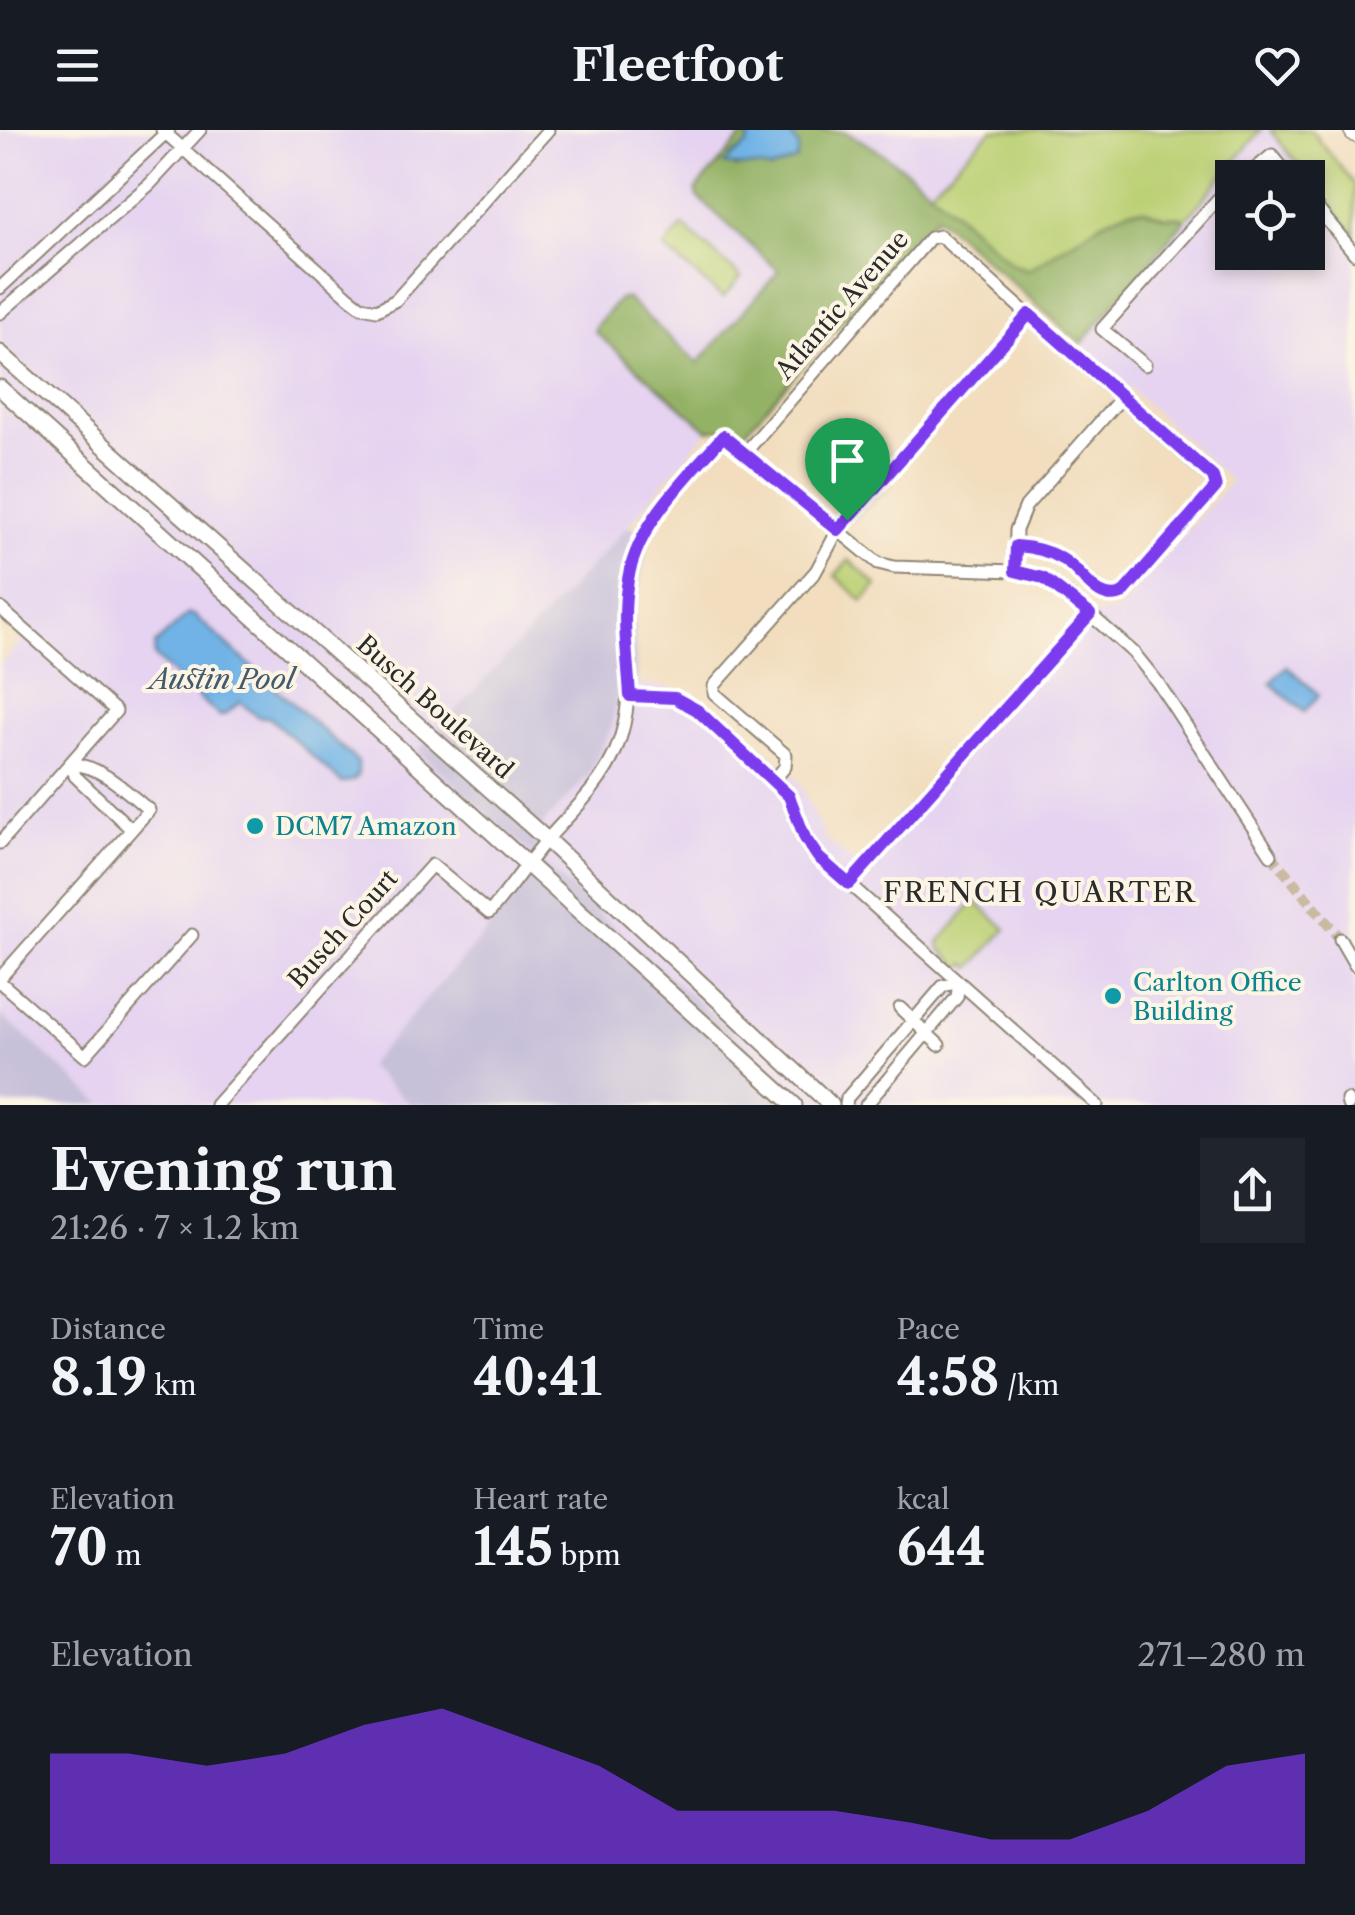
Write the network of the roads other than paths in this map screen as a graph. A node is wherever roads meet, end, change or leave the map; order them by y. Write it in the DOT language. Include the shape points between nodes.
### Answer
graph roads {
  1 [pos="200,130"];
  2 [pos="548,130"];
  3 [pos="165,131"];
  4 [pos="184,150"];
  5 [pos="1215,202"];
  6 [pos="1325,218"];
  7 [pos="1355,254"];
  8 [pos="0,288"];
  9 [pos="0,313"];
  10 [pos="1029,314"];
  11 [pos="0,354"];
  12 [pos="1144,365"];
  13 [pos="0,388"];
  14 [pos="1122,396"];
  15 [pos="744,454"];
  16 [pos="838,530"];
  17 [pos="1016,546"];
  18 [pos="1015,571"];
  19 [pos="0,608"];
  20 [pos="1090,614"];
  21 [pos="630,696"];
  22 [pos="72,764"];
  23 [pos="774,780"];
  24 [pos="131,829"];
  25 [pos="547,840"];
  26 [pos="0,844"];
  27 [pos="1271,856"];
  28 [pos="526,865"];
  29 [pos="849,884"];
  30 [pos="192,935"];
  31 [pos="1340,938"];
  32 [pos="1355,965"];
  33 [pos="0,980"];
  34 [pos="959,982"];
  35 [pos="900,1008"];
  36 [pos="912,1020"];
  37 [pos="926,1033"];
  38 [pos="940,1045"];
  39 [pos="216,1105"];
  40 [pos="794,1105"];
  41 [pos="831,1105"];
  42 [pos="846,1105"];
  43 [pos="866,1105"];
  44 [pos="1097,1105"];
  1 -- 4 [label="street"];
  2 -- 4 [label="street" via="396,300 377,310 349,297"];
  3 -- 4 [label="street"];
  3 -- 8 [label="street"];
  4 -- 9 [label="street"];
  5 -- 12 [label="street" via="1102,329"];
  6 -- 7 [label="street"];
  10 -- 14 [label="street"];
  10 -- 15 [label="street, Atlantic Avenue" via="945,239 930,238"];
  10 -- 16 [label="street"];
  11 -- 25 [label="main road, Busch Boulevard"];
  13 -- 28 [label="main road"];
  14 -- 17 [label="street" via="1026,506"];
  14 -- 17 [label="street" via="1213,477 1216,487 1114,597 1048,551"];
  15 -- 16 [label="street"];
  15 -- 21 [label="street" via="723,436 652,521 633,558 625,606"];
  16 -- 18 [label="street" via="878,563 894,567"];
  16 -- 23 [label="street" via="816,572 714,686 786,755"];
  17 -- 18 [label="street"];
  18 -- 20 [label="street" via="1043,578"];
  19 -- 22 [label="street" via="116,711"];
  20 -- 27 [label="street" via="1134,653 1174,704"];
  20 -- 29 [label="street"];
  21 -- 23 [label="street" via="675,698 697,710"];
  21 -- 25 [label="street" via="606,770"];
  22 -- 24 [label="street" via="75,776"];
  22 -- 24 [label="street" via="112,780 149,810"];
  22 -- 26 [label="street"];
  23 -- 29 [label="street" via="789,796 818,857"];
  24 -- 33 [label="street"];
  25 -- 28 [label="street, Busch Court"];
  25 -- 41 [label="main road, Busch Boulevard"];
  28 -- 39 [label="street, Busch Court" via="489,913 432,864"];
  28 -- 40 [label="main road"];
  29 -- 34 [label="street"];
  30 -- 33 [label="street" via="86,1056"];
  31 -- 32 [label="street"];
  34 -- 36 [label="street" via="943,986"];
  34 -- 37 [label="street" via="957,997"];
  34 -- 44 [label="street"];
  35 -- 36 [label="street"];
  36 -- 37 [label="street"];
  36 -- 42 [label="street"];
  37 -- 38 [label="street"];
  37 -- 43 [label="street"];
}
